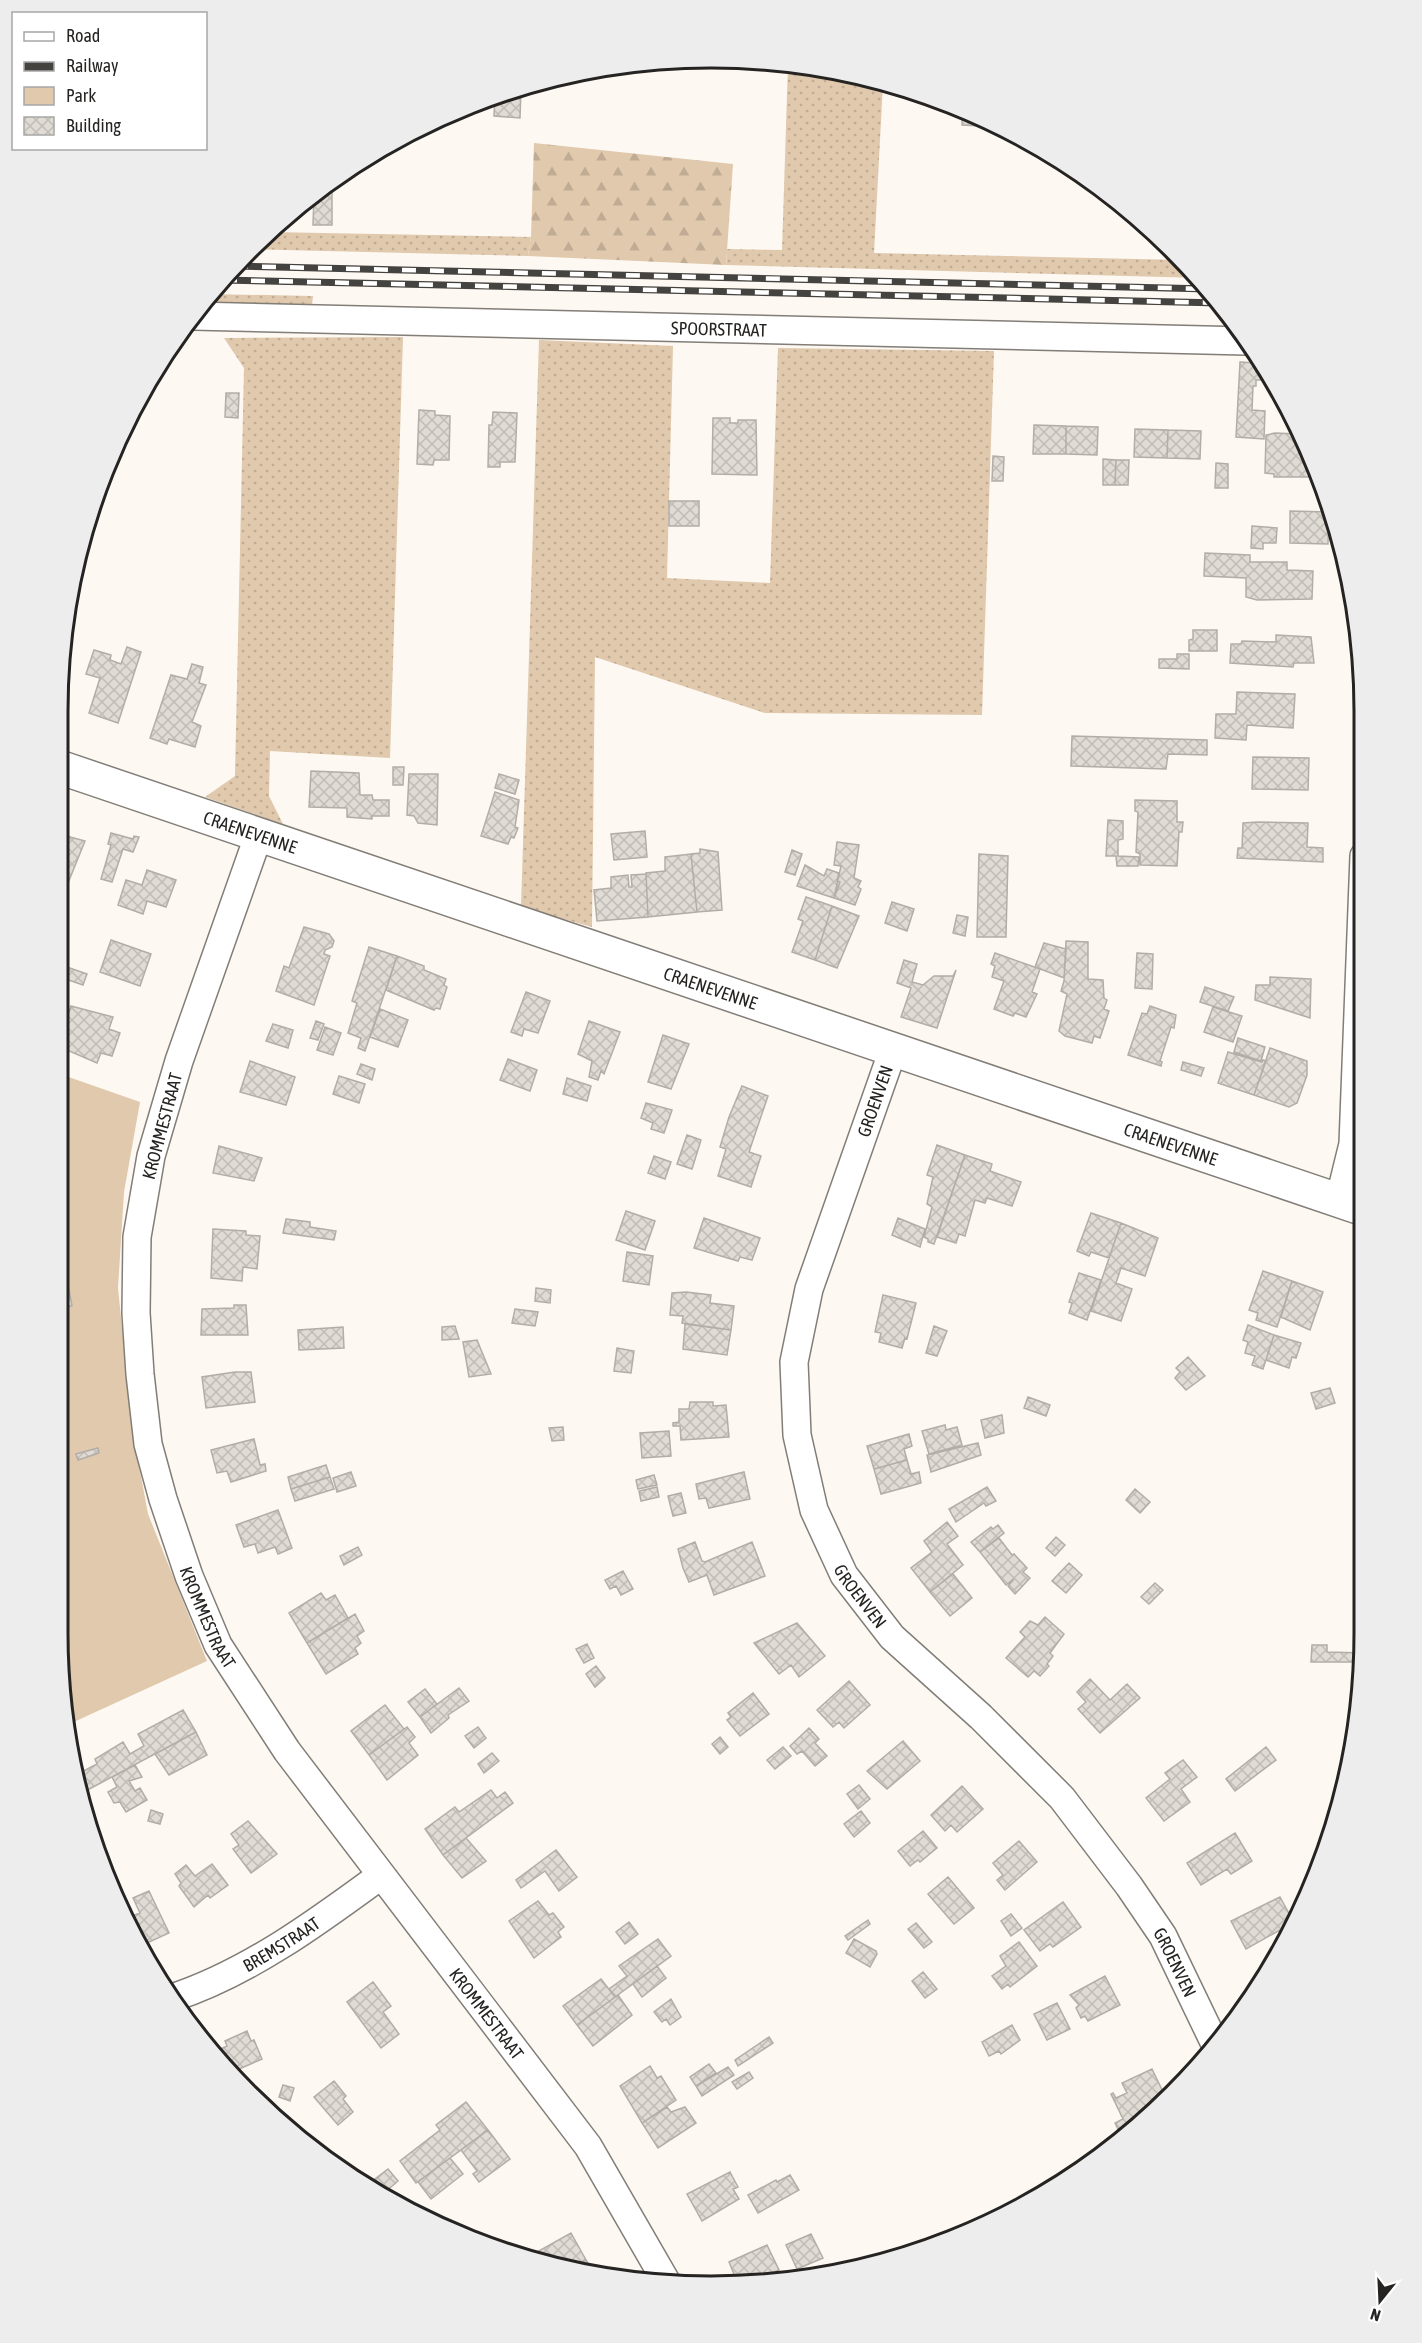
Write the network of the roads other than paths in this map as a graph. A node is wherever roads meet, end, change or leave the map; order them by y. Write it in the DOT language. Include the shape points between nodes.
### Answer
graph roads {
  1 [pos="202,317"];
  2 [pos="1237,341"];
  3 [pos="68,770"];
  4 [pos="259,834"];
  5 [pos="893,1050"];
  6 [pos="1354,1118"];
  7 [pos="1351,1205"];
  8 [pos="380,1875"];
  9 [pos="180,1995"];
  10 [pos="1212,2036"];
  11 [pos="662,2273"];
  1 -- 2 [label="street, SPOORSTRAAT" via="269,326"];
  3 -- 4 [label="street, CRAENEVENNE"];
  4 -- 5 [label="street, CRAENEVENNE"];
  4 -- 8 [label="street, KROMMESTRAAT" via="179,1062 151,1156 138,1237 135,1313 148,1444 189,1576 218,1645 287,1751"];
  5 -- 7 [label="street, CRAENEVENNE"];
  5 -- 10 [label="street, GROENVEN" via="809,1289 794,1362 797,1435 814,1510 844,1575 892,1637 981,1717 1062,1798 1129,1886 1163,1936"];
  6 -- 7 [label="street"];
  8 -- 9 [label="street, BREMSTRAAT" via="272,1951"];
  8 -- 11 [label="street, KROMMESTRAAT" via="588,2146"];
}
